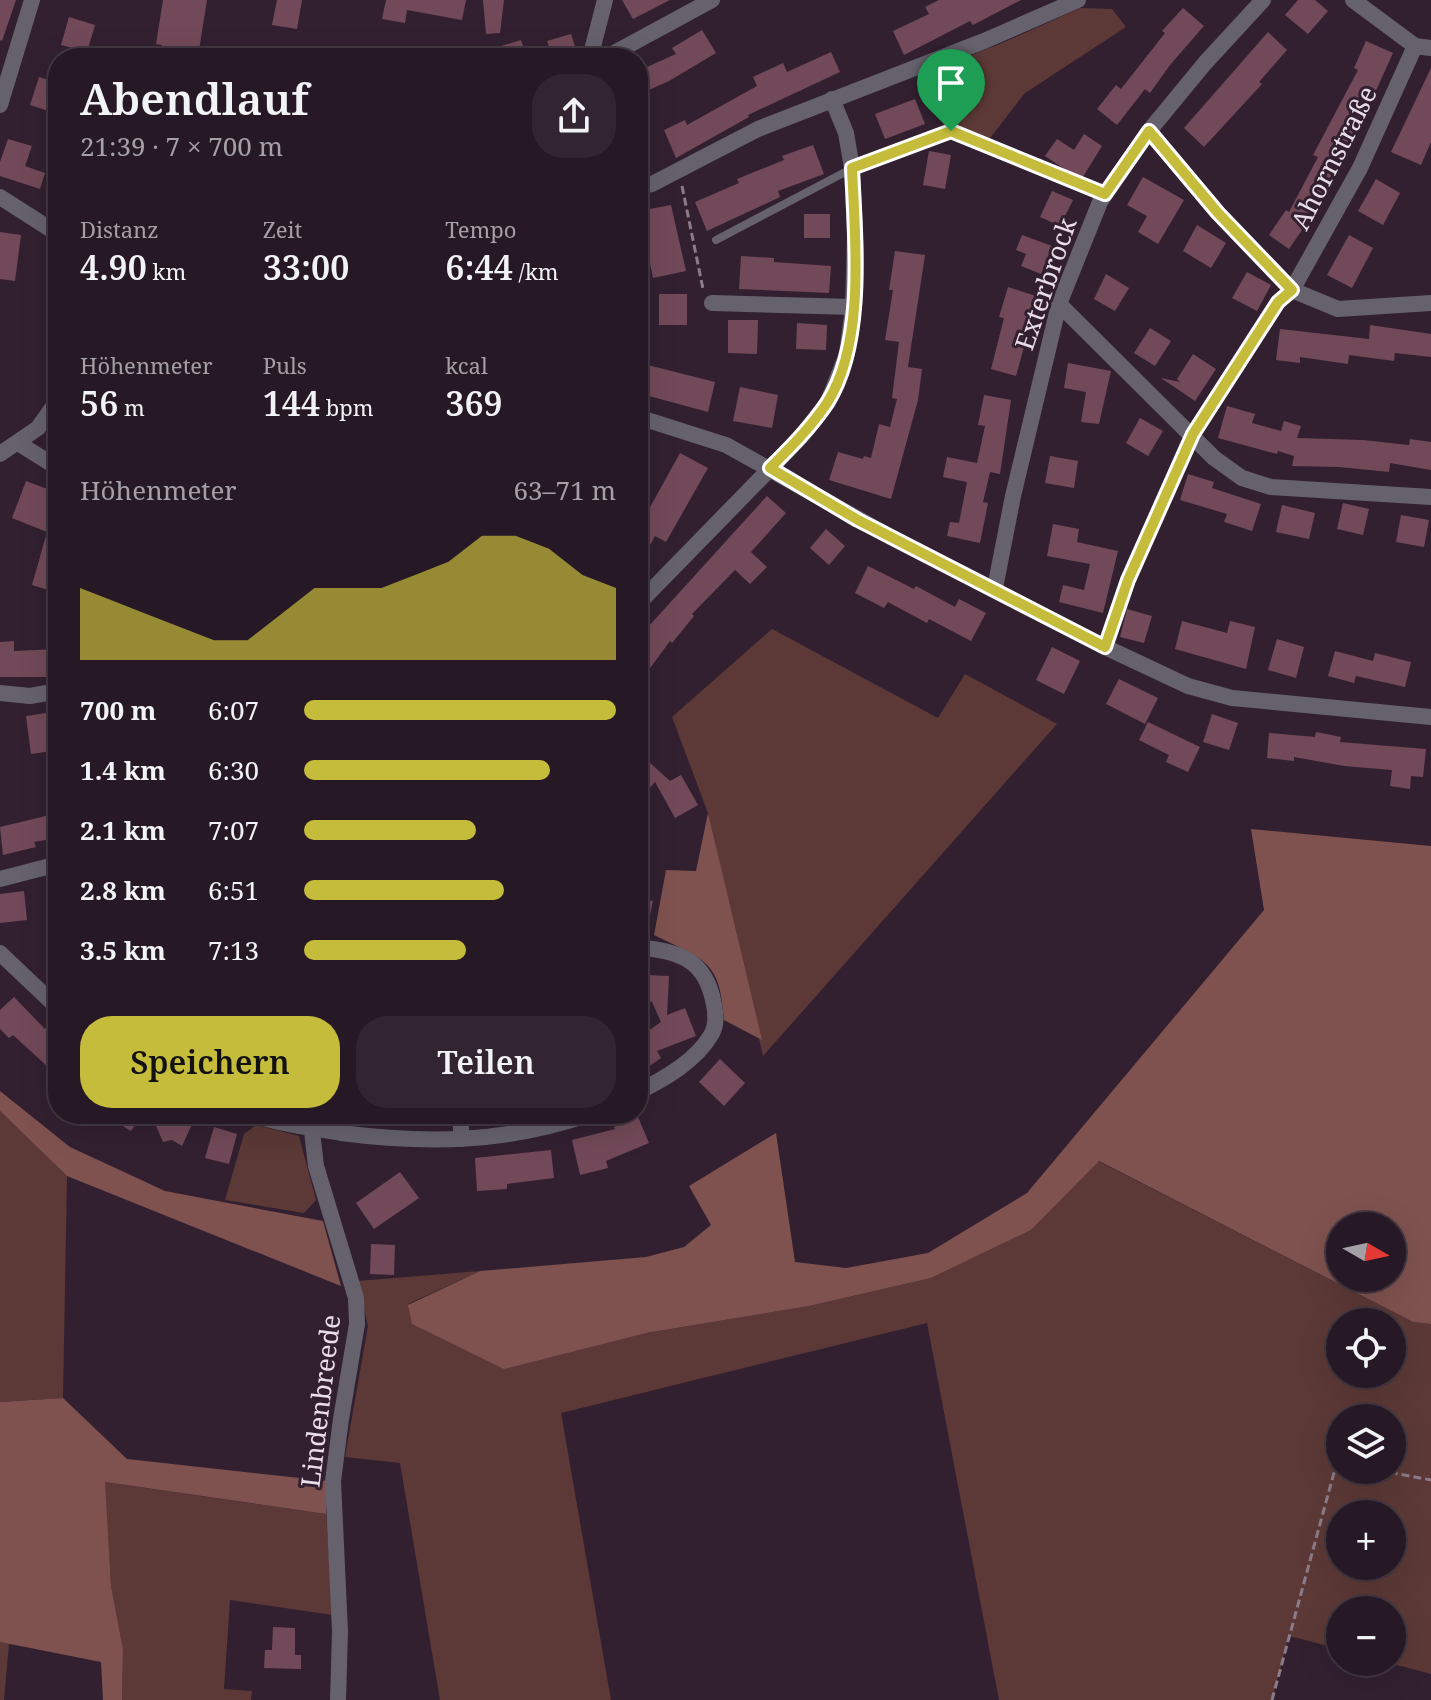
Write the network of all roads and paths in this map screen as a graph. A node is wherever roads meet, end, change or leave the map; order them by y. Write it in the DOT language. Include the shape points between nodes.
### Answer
graph roads {
  1 [pos="32,0"];
  2 [pos="712,0"];
  3 [pos="1078,0"];
  4 [pos="1263,0"];
  5 [pos="1353,0"];
  6 [pos="601,1"];
  7 [pos="1423,47"];
  8 [pos="592,48"];
  9 [pos="623,48"];
  10 [pos="832,99"];
  11 [pos="0,105"];
  12 [pos="1149,131"];
  13 [pos="852,168"];
  14 [pos="679,171"];
  15 [pos="648,185"];
  16 [pos="1105,194"];
  17 [pos="0,197"];
  18 [pos="48,228"];
  19 [pos="716,240"];
  20 [pos="1292,290"];
  21 [pos="712,303"];
  22 [pos="1431,303"];
  23 [pos="1059,304"];
  24 [pos="853,307"];
  25 [pos="48,414"];
  26 [pos="648,420"];
  27 [pos="1193,434"];
  28 [pos="18,443"];
  29 [pos="0,454"];
  30 [pos="48,462"];
  31 [pos="770,468"];
  32 [pos="1431,497"];
  33 [pos="995,588"];
  34 [pos="648,594"];
  35 [pos="1105,647"];
  36 [pos="0,693"];
  37 [pos="48,693"];
  38 [pos="1431,717"];
  39 [pos="48,867"];
  40 [pos="0,879"];
  41 [pos="648,948"];
  42 [pos="0,953"];
  43 [pos="48,999"];
  44 [pos="648,1087"];
  45 [pos="310,1124"];
  46 [pos="324,1124"];
  47 [pos="461,1124"];
  48 [pos="554,1124"];
  49 [pos="461,1139"];
  50 [pos="1406,1475"];
  51 [pos="1431,1480"];
  52 [pos="1331,1484"];
  53 [pos="338,1700"];
  54 [pos="1272,1700"];
  1 -- 11 [label="street"];
  2 -- 9 [label="street"];
  3 -- 10 [label="street"];
  4 -- 12 [label="street, Exterbrock"];
  5 -- 7 [label="street"];
  6 -- 8 [label="street"];
  7 -- 20 [label="street, Ahornstraße"];
  10 -- 13 [label="street"];
  10 -- 14 [label="street" via="758,129"];
  12 -- 16 [label="street, Exterbrock"];
  12 -- 20 [label="street"];
  13 -- 16 [label="path" via="951,131"];
  13 -- 19 [label="lane"];
  13 -- 24 [label="street"];
  14 -- 15 [label="street"];
  14 -- 21 [label="path" via="703,289"];
  16 -- 23 [label="street, Exterbrock"];
  17 -- 18 [label="street"];
  20 -- 22 [label="street" via="1338,309"];
  20 -- 27 [label="path" via="1278,302"];
  21 -- 24 [label="street"];
  23 -- 27 [label="street"];
  23 -- 33 [label="street, Exterbrock"];
  24 -- 31 [label="street" via="847,354 828,402"];
  25 -- 28 [label="street"];
  26 -- 31 [label="street" via="726,445"];
  27 -- 32 [label="street" via="1242,478 1271,487"];
  27 -- 35 [label="path" via="1128,580"];
  28 -- 29 [label="street"];
  28 -- 30 [label="street"];
  31 -- 33 [label="street" via="858,520"];
  31 -- 34 [label="street"];
  33 -- 35 [label="street"];
  35 -- 38 [label="street" via="1188,686 1232,698"];
  36 -- 37 [label="street"];
  39 -- 40 [label="street"];
  41 -- 44 [label="street" via="673,951 692,961 712,992 716,1017 705,1043"];
  42 -- 43 [label="street"];
  45 -- 53 [label="street, Lindenbreede" via="316,1166 356,1298 357,1324 333,1481"];
  46 -- 49 [label="street" via="400,1141"];
  47 -- 49 [label="street"];
  48 -- 49 [label="street"];
  50 -- 51 [label="path"];
  52 -- 54 [label="path"];
}
